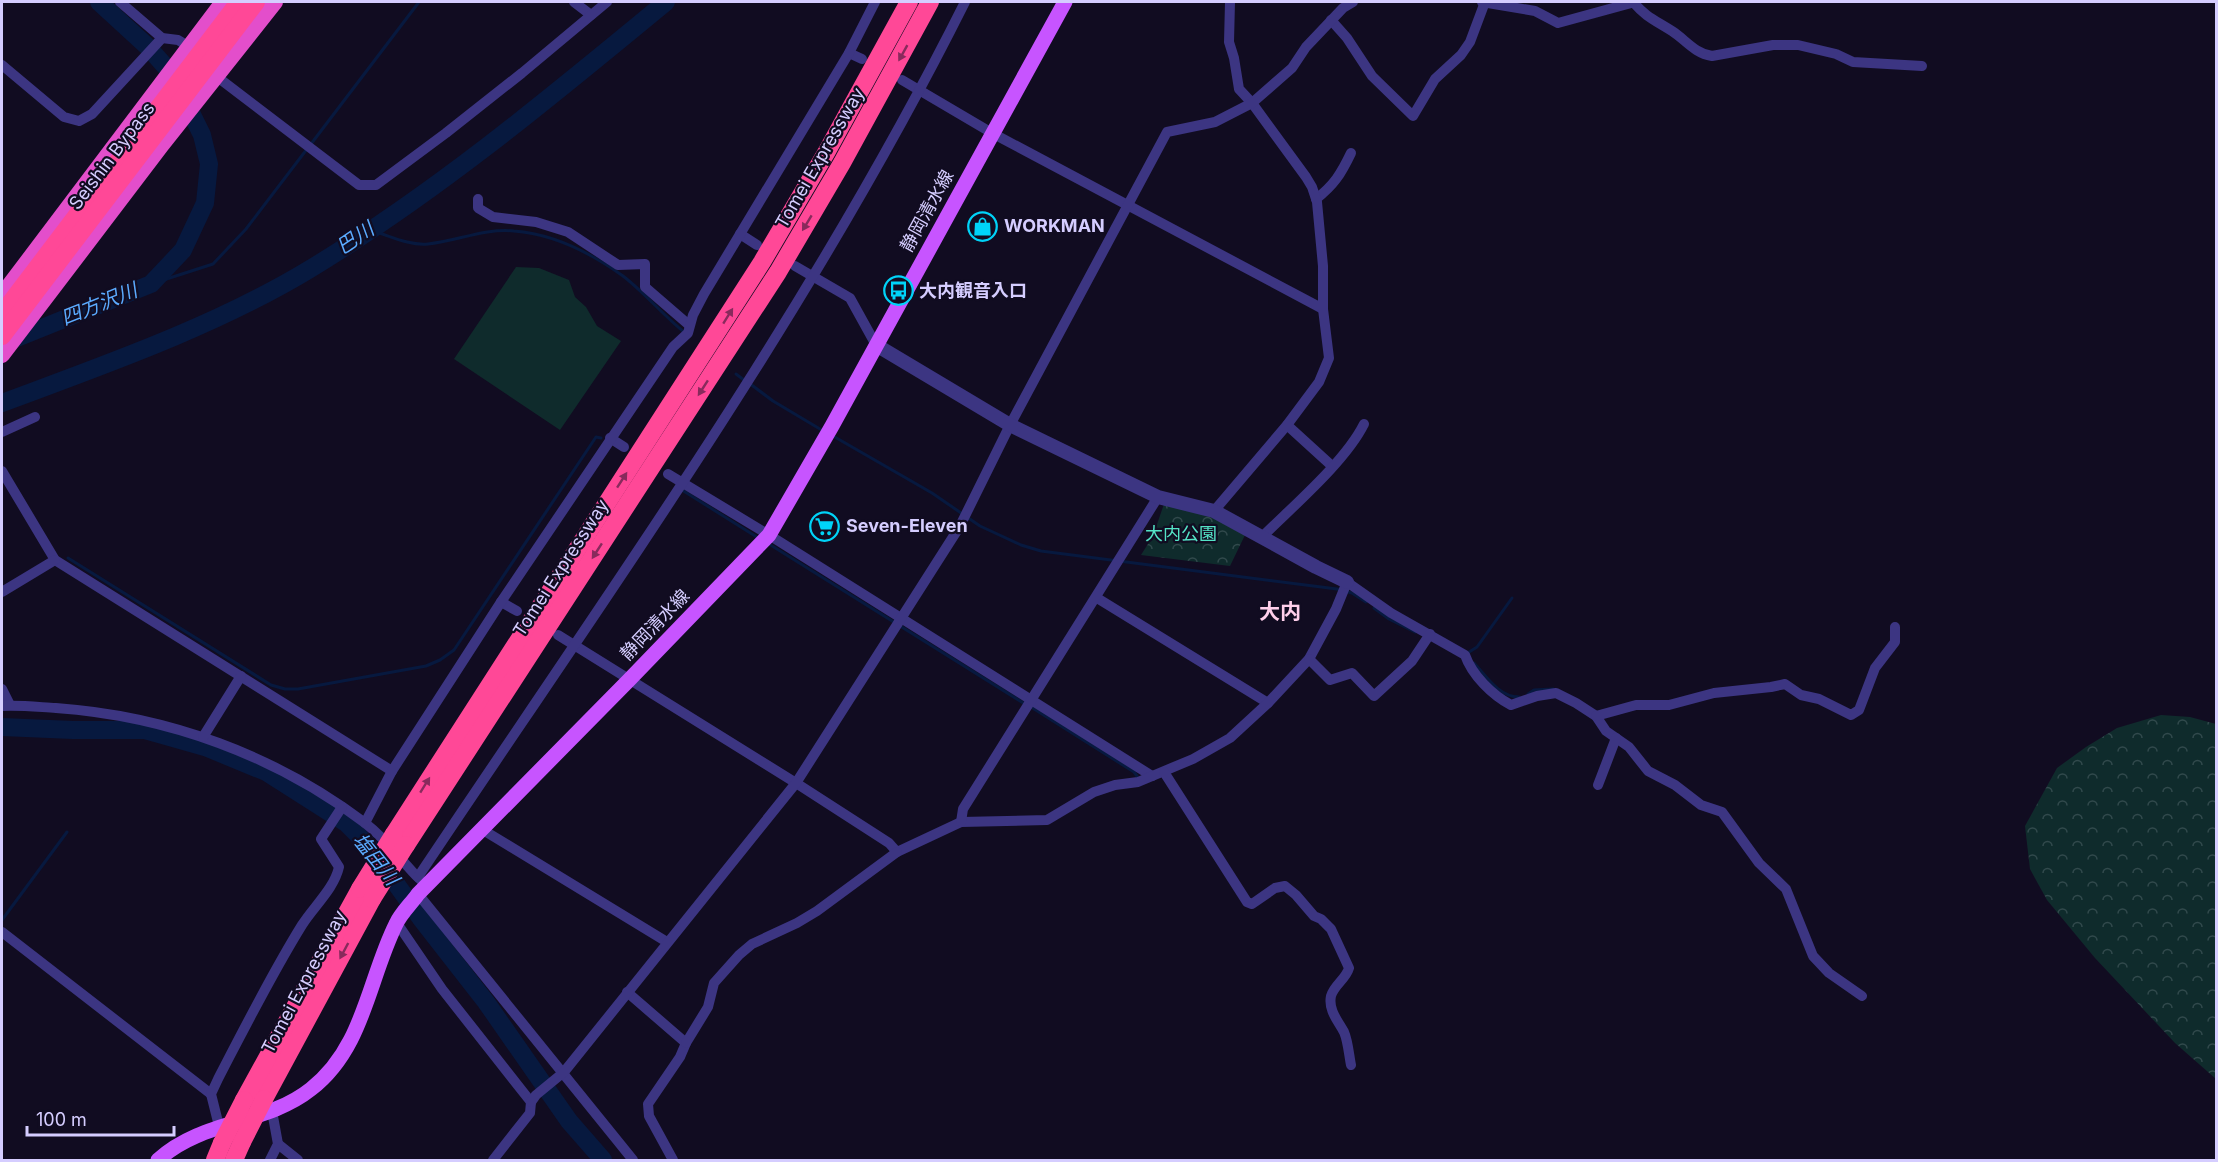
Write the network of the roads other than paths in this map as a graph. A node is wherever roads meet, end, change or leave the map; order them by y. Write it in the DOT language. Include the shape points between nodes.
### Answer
graph roads {
  1 [pos="120,2"];
  2 [pos="223,2"];
  3 [pos="228,2"];
  4 [pos="239,2"];
  5 [pos="256,2"];
  6 [pos="265,2"];
  7 [pos="275,2"];
  8 [pos="574,2"];
  9 [pos="607,2"];
  10 [pos="875,2"];
  11 [pos="909,2"];
  12 [pos="930,2"];
  13 [pos="965,2"];
  14 [pos="1065,2"];
  15 [pos="1230,2"];
  16 [pos="1484,2"];
  17 [pos="1634,2"];
  18 [pos="1343,4"];
  19 [pos="591,15"];
  20 [pos="1331,21"];
  21 [pos="160,40"];
  22 [pos="849,53"];
  23 [pos="192,54"];
  24 [pos="862,59"];
  25 [pos="2,65"];
  26 [pos="1922,66"];
  27 [pos="217,68"];
  28 [pos="902,80"];
  29 [pos="920,90"];
  30 [pos="1252,103"];
  31 [pos="992,132"];
  32 [pos="1351,153"];
  33 [pos="478,199"];
  34 [pos="1316,199"];
  35 [pos="1128,204"];
  36 [pos="740,234"];
  37 [pos="757,245"];
  38 [pos="795,266"];
  39 [pos="813,278"];
  40 [pos="2,295"];
  41 [pos="1323,309"];
  42 [pos="2,314"];
  43 [pos="686,333"];
  44 [pos="2,336"];
  45 [pos="876,345"];
  46 [pos="2,356"];
  47 [pos="35,417"];
  48 [pos="1011,424"];
  49 [pos="1364,424"];
  50 [pos="1287,425"];
  51 [pos="2,432"];
  52 [pos="610,438"];
  53 [pos="624,447"];
  54 [pos="1332,466"];
  55 [pos="2,471"];
  56 [pos="668,474"];
  57 [pos="682,483"];
  58 [pos="1158,497"];
  59 [pos="1214,511"];
  60 [pos="769,535"];
  61 [pos="1262,537"];
  62 [pos="55,560"];
  63 [pos="1347,582"];
  64 [pos="2,592"];
  65 [pos="1097,598"];
  66 [pos="501,602"];
  67 [pos="517,611"];
  68 [pos="900,619"];
  69 [pos="1895,627"];
  70 [pos="1430,634"];
  71 [pos="558,635"];
  72 [pos="573,645"];
  73 [pos="1309,659"];
  74 [pos="241,676"];
  75 [pos="629,680"];
  76 [pos="2,689"];
  77 [pos="1032,700"];
  78 [pos="1268,703"];
  79 [pos="6,705"];
  80 [pos="1596,716"];
  81 [pos="203,737"];
  82 [pos="1616,738"];
  83 [pos="392,771"];
  84 [pos="1164,772"];
  85 [pos="1152,776"];
  86 [pos="796,783"];
  87 [pos="1598,785"];
  88 [pos="342,807"];
  89 [pos="961,822"];
  90 [pos="365,823"];
  91 [pos="483,830"];
  92 [pos="400,840"];
  93 [pos="897,852"];
  94 [pos="421,885"];
  95 [pos="366,894"];
  96 [pos="397,923"];
  97 [pos="2,932"];
  98 [pos="667,942"];
  99 [pos="627,992"];
  100 [pos="1862,996"];
  101 [pos="686,1043"];
  102 [pos="1351,1065"];
  103 [pos="563,1073"];
  104 [pos="211,1094"];
  105 [pos="534,1098"];
  106 [pos="268,1105"];
  107 [pos="221,1134"];
  108 [pos="278,1144"];
  109 [pos="158,1161"];
  110 [pos="215,1161"];
  111 [pos="234,1161"];
  112 [pos="270,1161"];
  113 [pos="298,1161"];
  114 [pos="493,1161"];
  115 [pos="633,1161"];
  116 [pos="673,1161"];
  1 -- 21 [label="street"];
  2 -- 23 [label="highway"];
  3 -- 23 [label="highway, bridge"];
  4 -- 23 [label="highway, Seishin Bypass, bridge"];
  5 -- 27 [label="highway, Seishin Bypass, bridge"];
  6 -- 27 [label="highway, bridge"];
  7 -- 27 [label="highway"];
  8 -- 19 [label="street"];
  9 -- 19 [label="street"];
  10 -- 22 [label="street"];
  92 -- 11 [label="highway, Tomei Expressway, one-way" via="762,262"];
  12 -- 92 [label="highway, Tomei Expressway, one-way" via="778,272"];
  13 -- 29 [label="street"];
  14 -- 31 [label="main road, 静岡清水線"];
  15 -- 30 [label="street" via="1229,42 1239,89"];
  16 -- 17 [label="street" via="1535,11 1558,23"];
  16 -- 20 [label="street" via="1470,42 1435,80 1413,116 1372,76"];
  17 -- 26 [label="street" via="1644,15 1673,31 1695,50 1712,56 1773,45 1798,45 1853,62"];
  18 -- 20 [label="street"];
  19 -- 27 [label="street" via="446,133 376,184 359,185"];
  20 -- 30 [label="street" via="1292,68"];
  21 -- 23 [label="street" via="178,40"];
  21 -- 25 [label="street" via="92,114 79,121 64,117"];
  22 -- 24 [label="street"];
  22 -- 36 [label="street"];
  23 -- 27 [label="street"];
  23 -- 40 [label="highway"];
  23 -- 42 [label="highway, Seishin Bypass, bridge"];
  27 -- 44 [label="highway, Seishin Bypass, bridge"];
  27 -- 46 [label="highway"];
  28 -- 29 [label="street"];
  29 -- 31 [label="street"];
  29 -- 39 [label="street"];
  30 -- 34 [label="street" via="1306,177"];
  30 -- 35 [label="street" via="1215,122 1167,132"];
  31 -- 35 [label="street"];
  31 -- 45 [label="main road, 静岡清水線"];
  32 -- 34 [label="street" via="1341,175"];
  33 -- 43 [label="street" via="478,208 493,217 536,222 568,232 618,265 645,264 645,287"];
  34 -- 41 [label="street"];
  35 -- 41 [label="street"];
  35 -- 48 [label="street"];
  36 -- 37 [label="street"];
  36 -- 43 [label="street"];
  38 -- 39 [label="street"];
  39 -- 45 [label="street" via="850,298"];
  39 -- 57 [label="street"];
  41 -- 50 [label="street" via="1329,357 1319,381"];
  43 -- 52 [label="street"];
  45 -- 48 [label="street"];
  45 -- 60 [label="main road, 静岡清水線"];
  47 -- 51 [label="street"];
  48 -- 58 [label="street"];
  48 -- 68 [label="street" via="971,508"];
  49 -- 54 [label="street" via="1358,437"];
  50 -- 54 [label="street"];
  50 -- 59 [label="street"];
  52 -- 53 [label="street"];
  52 -- 66 [label="street"];
  54 -- 61 [label="street"];
  55 -- 62 [label="street"];
  56 -- 57 [label="street"];
  57 -- 60 [label="street"];
  57 -- 72 [label="street"];
  58 -- 59 [label="street"];
  58 -- 65 [label="street"];
  59 -- 61 [label="street"];
  60 -- 68 [label="street"];
  60 -- 75 [label="main road, 静岡清水線"];
  61 -- 63 [label="street"];
  62 -- 64 [label="street"];
  62 -- 74 [label="street"];
  63 -- 70 [label="street" via="1390,613"];
  63 -- 73 [label="street"];
  65 -- 77 [label="street"];
  65 -- 78 [label="street"];
  66 -- 67 [label="street"];
  66 -- 83 [label="street"];
  68 -- 77 [label="street"];
  68 -- 86 [label="street"];
  69 -- 80 [label="street" via="1895,642 1875,668 1859,710 1851,715 1785,684 1714,693 1670,705 1636,705"];
  70 -- 73 [label="street" via="1412,661 1374,696 1352,673 1330,680"];
  70 -- 80 [label="street" via="1465,655 1487,687 1511,705 1556,693"];
  71 -- 72 [label="street"];
  72 -- 75 [label="street"];
  72 -- 94 [label="street"];
  73 -- 78 [label="street"];
  74 -- 81 [label="street"];
  74 -- 83 [label="street"];
  75 -- 86 [label="street"];
  75 -- 91 [label="main road, 静岡清水線"];
  76 -- 79 [label="street"];
  77 -- 85 [label="street"];
  77 -- 89 [label="street" via="963,809"];
  78 -- 84 [label="street" via="1230,738"];
  79 -- 81 [label="street" via="124,716"];
  80 -- 82 [label="street"];
  81 -- 88 [label="street" via="303,781"];
  82 -- 87 [label="street"];
  82 -- 100 [label="street" via="1629,747 1648,771 1701,805 1722,812 1759,863 1786,890 1813,956 1829,973"];
  83 -- 90 [label="street"];
  84 -- 85 [label="street"];
  84 -- 102 [label="street" via="1247,902 1252,904 1275,888 1285,886 1332,929 1349,968 1330,1002 1344,1033"];
  85 -- 89 [label="street" via="1094,792 1047,820"];
  86 -- 93 [label="street"];
  86 -- 98 [label="street"];
  88 -- 90 [label="street"];
  88 -- 104 [label="street" via="321,840 339,867 336,877 264,991"];
  89 -- 93 [label="street"];
  90 -- 94 [label="street" via="384,839"];
  91 -- 94 [label="main road, 静岡清水線"];
  91 -- 98 [label="street"];
  92 -- 95 [label="highway, Tomei Expressway, bridge"];
  93 -- 101 [label="street" via="818,911 752,944 739,955 714,983 708,1007"];
  94 -- 96 [label="main road, 静岡清水線"];
  94 -- 103 [label="street" via="454,942"];
  95 -- 106 [label="highway, Tomei Expressway, one-way"];
  95 -- 107 [label="highway, Tomei Expressway, bridge"];
  96 -- 105 [label="street" via="442,989"];
  96 -- 106 [label="main road, 静岡清水線" via="353,1038 336,1064 295,1101"];
  97 -- 104 [label="street"];
  98 -- 99 [label="street"];
  99 -- 101 [label="street"];
  99 -- 103 [label="street"];
  101 -- 116 [label="street" via="648,1104 649,1116"];
  103 -- 105 [label="street"];
  103 -- 115 [label="street"];
  104 -- 107 [label="street"];
  105 -- 114 [label="street" via="530,1113"];
  106 -- 107 [label="main road, 静岡清水線"];
  106 -- 108 [label="street"];
  106 -- 111 [label="highway, Tomei Expressway, bridge" via="242,1142"];
  107 -- 109 [label="main road, 静岡清水線" via="187,1140"];
  107 -- 110 [label="highway, Tomei Expressway"];
  108 -- 112 [label="street"];
  108 -- 113 [label="street"];
}
